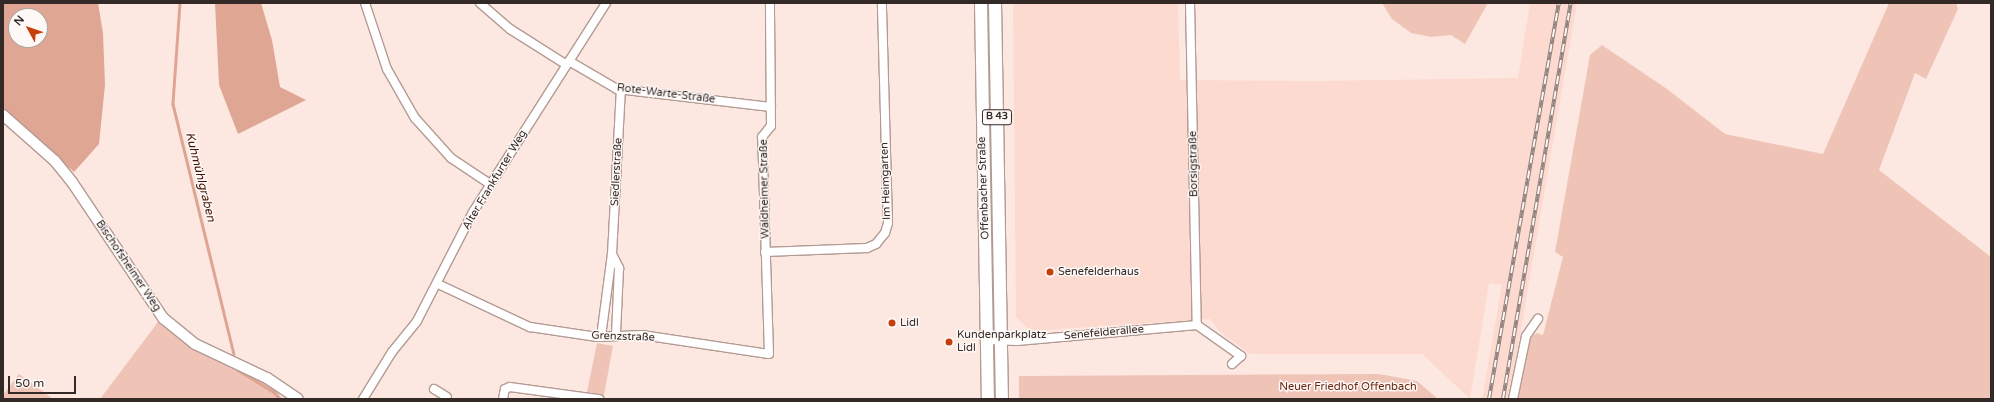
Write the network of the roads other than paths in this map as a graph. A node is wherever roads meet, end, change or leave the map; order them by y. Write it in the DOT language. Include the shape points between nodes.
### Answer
graph roads {
  1 [pos="365,3"];
  2 [pos="480,3"];
  3 [pos="606,3"];
  4 [pos="770,3"];
  5 [pos="882,3"];
  6 [pos="981,3"];
  7 [pos="995,3"];
  8 [pos="1190,3"];
  9 [pos="568,63"];
  10 [pos="621,89"];
  11 [pos="771,108"];
  12 [pos="3,115"];
  13 [pos="490,184"];
  14 [pos="765,252"];
  15 [pos="612,254"];
  16 [pos="438,284"];
  17 [pos="1538,319"];
  18 [pos="1198,326"];
  19 [pos="616,335"];
  20 [pos="601,337"];
  21 [pos="987,340"];
  22 [pos="1002,341"];
  23 [pos="769,354"];
  24 [pos="1232,364"];
  25 [pos="434,389"];
  26 [pos="447,397"];
  27 [pos="298,399"];
  28 [pos="363,399"];
  29 [pos="503,399"];
  30 [pos="599,399"];
  31 [pos="988,399"];
  32 [pos="1002,399"];
  33 [pos="1513,399"];
  1 -- 13 [label="street" via="387,70 415,118 451,158"];
  2 -- 9 [label="street, Rote-Warte-Straße" via="510,28"];
  3 -- 9 [label="street, Alter Frankfurter Weg"];
  4 -- 11 [label="street, Waldheimer Straße"];
  5 -- 14 [label="street, Im Heimgarten" via="888,224 885,233 876,244 866,248"];
  6 -- 21 [label="main road, Offenbacher Straße / B 43"];
  7 -- 22 [label="main road, Offenbacher Straße / B 43"];
  8 -- 18 [label="street, Borsigstraße"];
  9 -- 10 [label="street, Rote-Warte-Straße" via="611,87"];
  9 -- 13 [label="street, Alter Frankfurter Weg"];
  10 -- 11 [label="street, Rote-Warte-Straße"];
  10 -- 15 [label="street, Siedlerstraße"];
  11 -- 14 [label="street, Waldheimer Straße" via="771,126 762,137"];
  12 -- 27 [label="street, Bischofsheimer Weg" via="55,161 72,182 163,318 196,344 268,378"];
  13 -- 16 [label="street, Alter Frankfurter Weg" via="473,212"];
  14 -- 23 [label="street, Waldheimer Straße"];
  15 -- 19 [label="street, Siedlerstraße" via="619,268"];
  15 -- 20 [label="street, Siedlerstraße"];
  16 -- 20 [label="street, Grenzstraße" via="530,327"];
  16 -- 28 [label="street, Alter Frankfurter Weg" via="415,326 392,352"];
  17 -- 33 [label="street" via="1526,336"];
  18 -- 22 [label="street, Senefelderallee"];
  18 -- 24 [label="street" via="1241,356"];
  19 -- 20 [label="street, Grenzstraße"];
  19 -- 23 [label="street, Grenzstraße" via="642,335"];
  21 -- 22 [label="street, Senefelderallee"];
  21 -- 31 [label="main road, Offenbacher Straße / B 43"];
  22 -- 32 [label="main road, Offenbacher Straße / B 43"];
  25 -- 26 [label="street"];
  29 -- 30 [label="street" via="505,389 514,387"];
}
